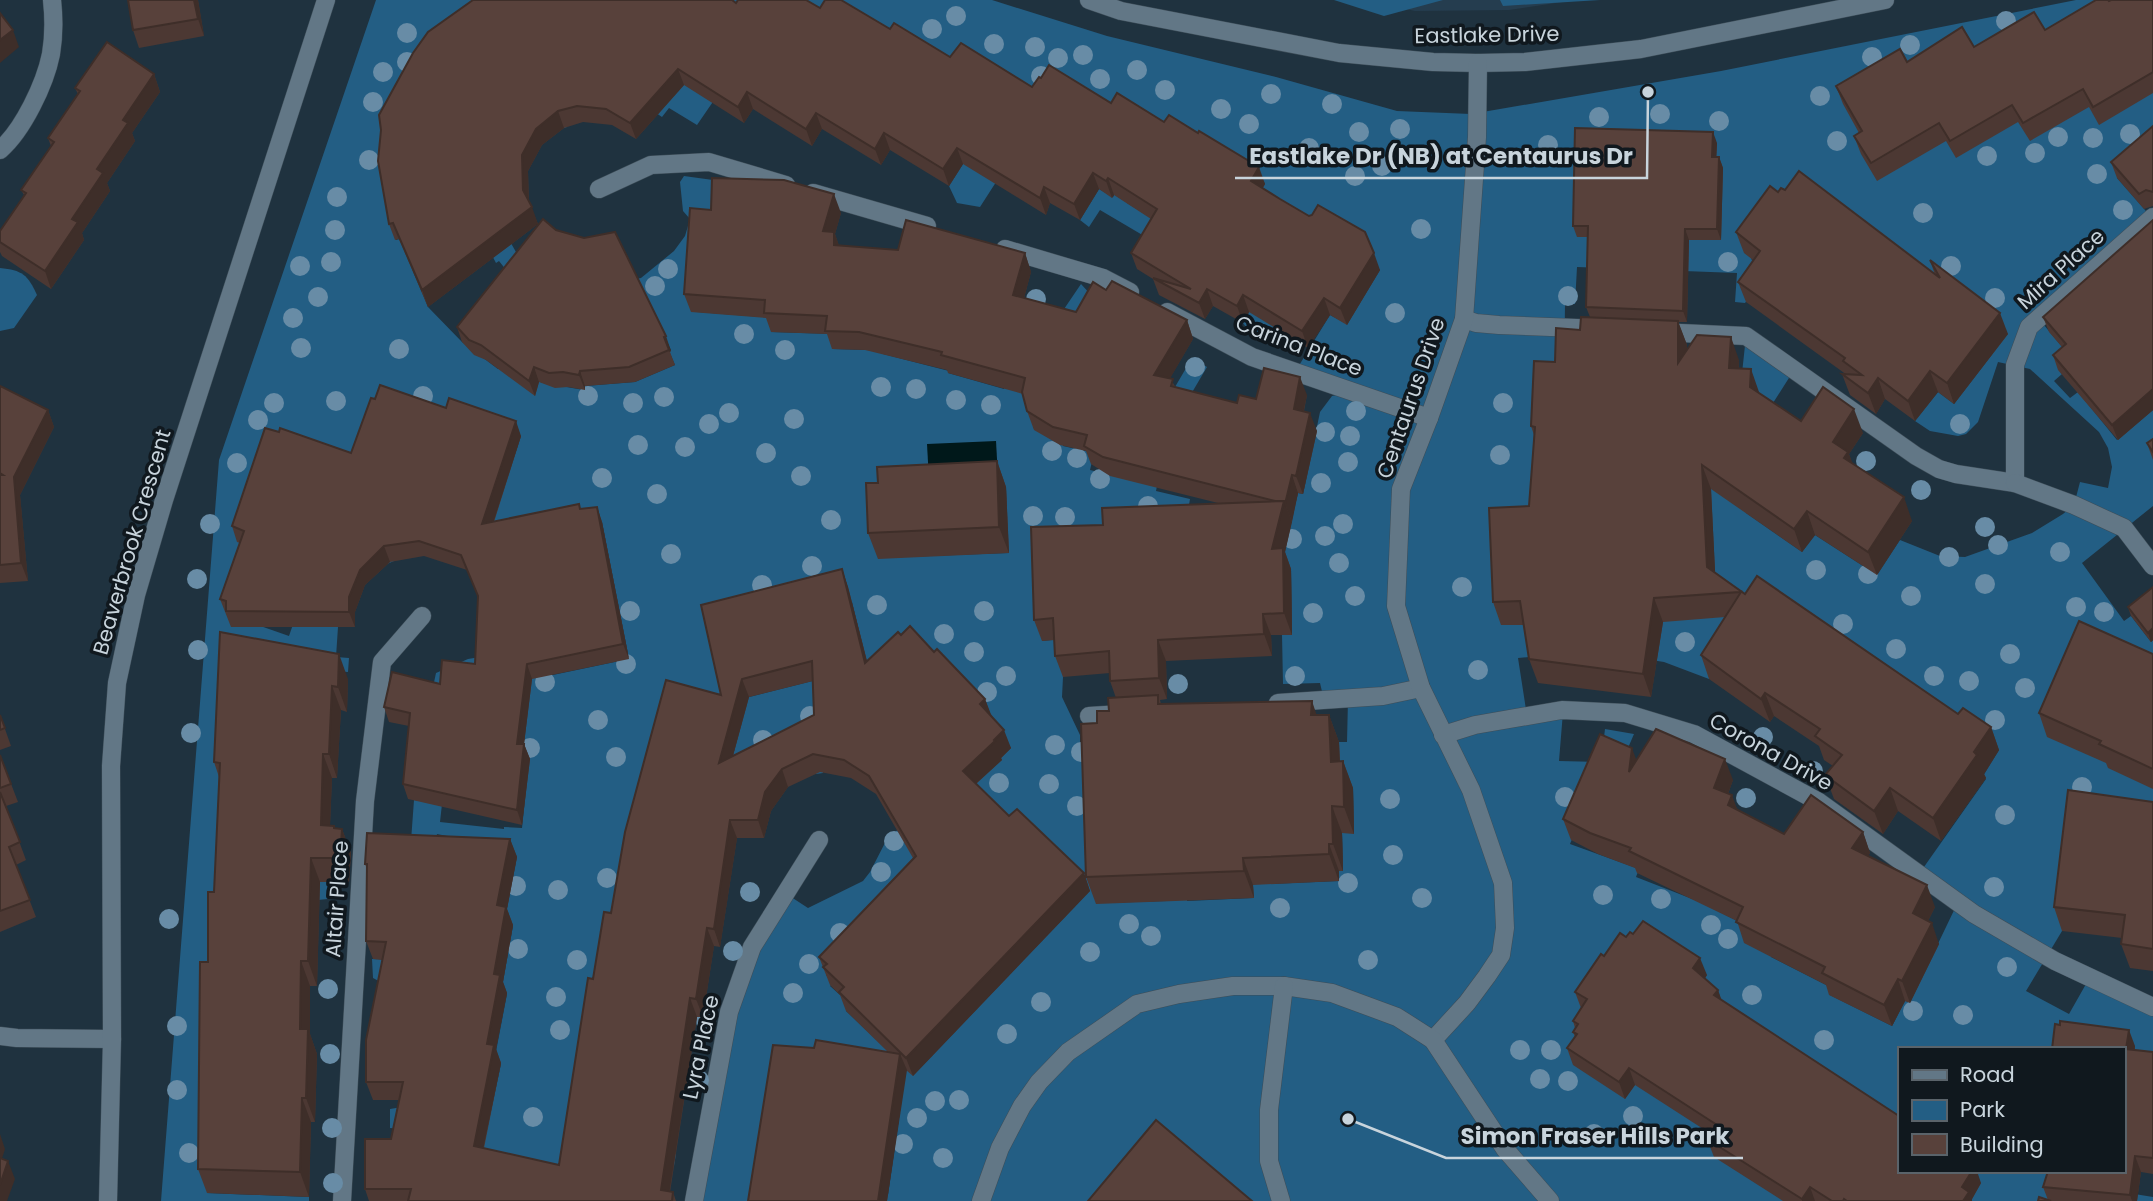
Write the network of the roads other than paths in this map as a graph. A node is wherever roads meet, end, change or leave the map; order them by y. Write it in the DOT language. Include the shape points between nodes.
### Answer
graph roads {
  1 [pos="52,0"];
  2 [pos="326,0"];
  3 [pos="1089,0"];
  4 [pos="1885,0"];
  5 [pos="1478,63"];
  6 [pos="0,150"];
  7 [pos="599,189"];
  8 [pos="2153,217"];
  9 [pos="942,230"];
  10 [pos="995,246"];
  11 [pos="1464,319"];
  12 [pos="1619,329"];
  13 [pos="1646,331"];
  14 [pos="1429,418"];
  15 [pos="2015,483"];
  16 [pos="2153,566"];
  17 [pos="422,616"];
  18 [pos="1421,688"];
  19 [pos="1259,705"];
  20 [pos="1136,713"];
  21 [pos="1089,716"];
  22 [pos="1443,735"];
  23 [pos="819,839"];
  24 [pos="1283,986"];
  25 [pos="2153,1007"];
  26 [pos="0,1036"];
  27 [pos="112,1039"];
  28 [pos="1433,1040"];
  29 [pos="108,1201"];
  30 [pos="342,1201"];
  31 [pos="694,1201"];
  32 [pos="981,1201"];
  33 [pos="1281,1201"];
  34 [pos="1550,1201"];
  1 -- 6 [label="street" via="54,23 47,66 29,112"];
  2 -- 27 [label="street, Beaverbrook Crescent" via="164,500 117,683 111,766"];
  3 -- 5 [label="street, Eastlake Drive" via="1339,53"];
  4 -- 5 [label="street, Eastlake Drive" via="1641,49"];
  5 -- 11 [label="street, Centaurus Drive"];
  7 -- 9 [label="street" via="651,165 709,162"];
  8 -- 15 [label="street, Mira Place" via="2029,327 2015,365"];
  10 -- 14 [label="street, Carina Place" via="1103,278 1252,357"];
  11 -- 12 [label="street" via="1499,325"];
  11 -- 14 [label="street, Centaurus Drive"];
  13 -- 15 [label="street" via="1746,336 1916,457 1956,474"];
  14 -- 18 [label="street, Centaurus Drive" via="1401,489 1396,606"];
  15 -- 16 [label="street" via="2124,528"];
  17 -- 30 [label="street, Altair Place" via="382,662 365,801"];
  18 -- 19 [label="street" via="1383,696"];
  18 -- 22 [label="street, Centaurus Drive"];
  20 -- 21 [label="street"];
  22 -- 25 [label="street, Corona Drive" via="1562,710 1625,713 1694,734 1819,802 1975,914 2056,961"];
  22 -- 28 [label="street, Centaurus Drive" via="1471,790 1503,883 1505,928 1501,955"];
  23 -- 31 [label="street, Lyra Place" via="752,947 729,1012"];
  24 -- 28 [label="street" via="1332,993 1370,1006"];
  24 -- 32 [label="street" via="1233,986 1158,999 1137,1004 1101,1027 1068,1052 1022,1106 1000,1148"];
  24 -- 33 [label="street" via="1269,1110 1269,1161"];
  26 -- 27 [label="street"];
  27 -- 29 [label="street, Beaverbrook Crescent"];
  28 -- 34 [label="street" via="1504,1149"];
}
